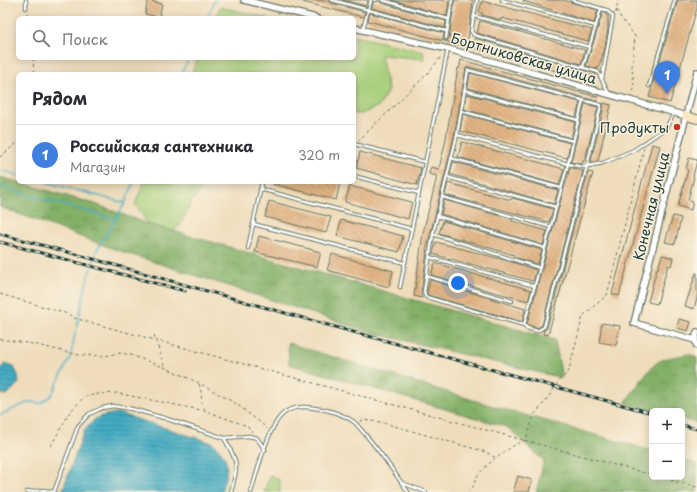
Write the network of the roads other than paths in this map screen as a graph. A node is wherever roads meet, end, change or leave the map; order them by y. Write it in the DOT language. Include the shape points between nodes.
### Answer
graph roads {
  1 [pos="26,0"];
  2 [pos="244,0"];
  3 [pos="332,0"];
  4 [pos="371,0"];
  5 [pos="382,0"];
  6 [pos="452,0"];
  7 [pos="477,0"];
  8 [pos="502,0"];
  9 [pos="572,0"];
  10 [pos="675,0"];
  11 [pos="26,8"];
  12 [pos="601,8"];
  13 [pos="368,10"];
  14 [pos="308,16"];
  15 [pos="474,16"];
  16 [pos="448,19"];
  17 [pos="596,26"];
  18 [pos="356,28"];
  19 [pos="363,30"];
  20 [pos="446,31"];
  21 [pos="446,38"];
  22 [pos="590,47"];
  23 [pos="448,49"];
  24 [pos="583,68"];
  25 [pos="697,72"];
  26 [pos="602,80"];
  27 [pos="649,86"];
  28 [pos="464,90"];
  29 [pos="609,95"];
  30 [pos="583,100"];
  31 [pos="461,111"];
  32 [pos="674,113"];
  33 [pos="686,116"];
  34 [pos="697,119"];
  35 [pos="578,120"];
  36 [pos="457,135"];
  37 [pos="573,141"];
  38 [pos="356,145"];
  39 [pos="451,158"];
  40 [pos="425,162"];
  41 [pos="568,164"];
  42 [pos="587,166"];
  43 [pos="356,177"];
  44 [pos="447,177"];
  45 [pos="261,184"];
  46 [pos="561,188"];
  47 [pos="260,189"];
  48 [pos="419,193"];
  49 [pos="442,197"];
  50 [pos="556,207"];
  51 [pos="437,216"];
  52 [pos="253,224"];
  53 [pos="551,227"];
  54 [pos="412,229"];
  55 [pos="433,234"];
  56 [pos="248,248"];
  57 [pos="545,248"];
  58 [pos="429,257"];
  59 [pos="405,263"];
  60 [pos="540,268"];
  61 [pos="426,276"];
  62 [pos="535,286"];
  63 [pos="400,287"];
  64 [pos="512,301"];
  65 [pos="524,325"];
  66 [pos="697,332"];
  67 [pos="696,343"];
  68 [pos="224,438"];
  69 [pos="265,450"];
  70 [pos="402,484"];
  71 [pos="27,492"];
  72 [pos="54,492"];
  73 [pos="231,492"];
  74 [pos="251,492"];
  75 [pos="408,492"];
  76 [pos="426,492"];
  1 -- 11 [label="lane"];
  2 -- 14 [label="street"];
  3 -- 13 [label="lane"];
  4 -- 13 [label="lane"];
  5 -- 16 [label="lane"];
  6 -- 16 [label="lane"];
  7 -- 15 [label="lane"];
  8 -- 17 [label="lane"];
  9 -- 12 [label="lane"];
  10 -- 27 [label="lane"];
  12 -- 17 [label="lane"];
  12 -- 26 [label="lane" via="612,16"];
  13 -- 19 [label="lane"];
  13 -- 20 [label="lane"];
  15 -- 22 [label="lane"];
  15 -- 24 [label="lane" via="474,35"];
  16 -- 20 [label="lane"];
  17 -- 22 [label="lane"];
  18 -- 19 [label="street, Бортниковская улица"];
  19 -- 23 [label="street, Бортниковская улица"];
  20 -- 21 [label="lane"];
  22 -- 24 [label="lane"];
  23 -- 29 [label="street, Бортниковская улица"];
  23 -- 40 [label="lane"];
  24 -- 26 [label="lane" via="598,72"];
  25 -- 33 [label="street, Конечная улица"];
  26 -- 29 [label="lane"];
  28 -- 30 [label="lane" via="468,70"];
  28 -- 31 [label="lane"];
  28 -- 35 [label="lane"];
  29 -- 32 [label="street, Бортниковская улица"];
  30 -- 35 [label="lane"];
  30 -- 42 [label="lane" via="601,105"];
  31 -- 36 [label="lane"];
  31 -- 37 [label="lane"];
  32 -- 33 [label="street, Бортниковская улица"];
  32 -- 42 [label="lane" via="666,128 634,150 603,163"];
  33 -- 34 [label="street"];
  33 -- 67 [label="street, Конечная улица" via="634,323"];
  35 -- 37 [label="lane"];
  36 -- 39 [label="lane"];
  36 -- 41 [label="lane"];
  37 -- 41 [label="lane"];
  38 -- 40 [label="lane"];
  39 -- 44 [label="lane"];
  39 -- 46 [label="lane"];
  40 -- 48 [label="lane"];
  41 -- 42 [label="lane"];
  41 -- 46 [label="lane"];
  42 -- 65 [label="lane" via="544,327 537,331"];
  43 -- 48 [label="lane"];
  44 -- 49 [label="lane"];
  44 -- 50 [label="lane"];
  45 -- 47 [label="lane"];
  46 -- 50 [label="lane"];
  47 -- 52 [label="lane"];
  47 -- 54 [label="lane"];
  48 -- 54 [label="lane"];
  49 -- 51 [label="lane"];
  49 -- 53 [label="lane"];
  50 -- 53 [label="lane"];
  51 -- 55 [label="lane"];
  51 -- 57 [label="lane"];
  52 -- 56 [label="lane"];
  52 -- 59 [label="lane"];
  53 -- 57 [label="lane"];
  54 -- 59 [label="lane"];
  55 -- 58 [label="lane"];
  55 -- 60 [label="lane"];
  57 -- 60 [label="lane"];
  58 -- 61 [label="lane"];
  58 -- 62 [label="lane"];
  59 -- 63 [label="lane"];
  60 -- 62 [label="lane"];
  61 -- 64 [label="lane"];
  61 -- 65 [label="lane" via="426,297"];
  62 -- 65 [label="lane"];
  66 -- 67 [label="street"];
  68 -- 69 [label="lane" via="257,438"];
  68 -- 72 [label="lane" via="132,409 113,406 102,408 89,414 78,426"];
  68 -- 73 [label="lane" via="237,464"];
  69 -- 70 [label="lane" via="269,433 282,414 292,408 304,406 321,408 341,415 357,425"];
  69 -- 74 [label="lane"];
  70 -- 75 [label="lane"];
  70 -- 76 [label="lane"];
  71 -- 72 [label="lane"];
}
